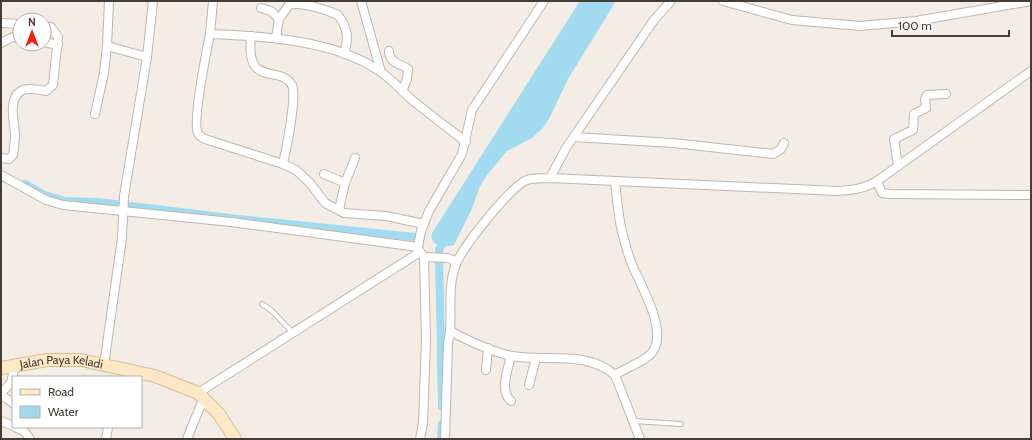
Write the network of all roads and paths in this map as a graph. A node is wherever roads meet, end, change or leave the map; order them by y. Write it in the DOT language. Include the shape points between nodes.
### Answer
graph roads {
  1 [pos="109,1"];
  2 [pos="153,1"];
  3 [pos="213,1"];
  4 [pos="361,1"];
  5 [pos="544,1"];
  6 [pos="671,1"];
  7 [pos="723,1"];
  8 [pos="1031,1"];
  9 [pos="261,8"];
  10 [pos="279,19"];
  11 [pos="1,23"];
  12 [pos="12,24"];
  13 [pos="52,28"];
  14 [pos="210,34"];
  15 [pos="251,36"];
  16 [pos="12,38"];
  17 [pos="276,38"];
  18 [pos="1,43"];
  19 [pos="52,44"];
  20 [pos="58,45"];
  21 [pos="107,46"];
  22 [pos="389,51"];
  23 [pos="344,54"];
  24 [pos="147,57"];
  25 [pos="1031,71"];
  26 [pos="381,72"];
  27 [pos="402,91"];
  28 [pos="946,94"];
  29 [pos="95,114"];
  30 [pos="574,137"];
  31 [pos="466,142"];
  32 [pos="784,143"];
  33 [pos="1,158"];
  34 [pos="355,158"];
  35 [pos="283,164"];
  36 [pos="898,166"];
  37 [pos="324,174"];
  38 [pos="1,175"];
  39 [pos="550,178"];
  40 [pos="615,181"];
  41 [pos="877,181"];
  42 [pos="346,183"];
  43 [pos="867,187"];
  44 [pos="882,193"];
  45 [pos="1031,195"];
  46 [pos="123,210"];
  47 [pos="339,210"];
  48 [pos="424,224"];
  49 [pos="423,253"];
  50 [pos="457,262"];
  51 [pos="262,304"];
  52 [pos="450,331"];
  53 [pos="293,334"];
  54 [pos="488,348"];
  55 [pos="511,356"];
  56 [pos="536,358"];
  57 [pos="104,365"];
  58 [pos="5,369"];
  59 [pos="486,370"];
  60 [pos="615,375"];
  61 [pos="529,385"];
  62 [pos="1,394"];
  63 [pos="201,395"];
  64 [pos="511,401"];
  65 [pos="12,402"];
  66 [pos="1,421"];
  67 [pos="633,421"];
  68 [pos="681,424"];
  69 [pos="12,426"];
  70 [pos="16,428"];
  71 [pos="108,428"];
  72 [pos="30,439"];
  73 [pos="106,439"];
  74 [pos="187,439"];
  75 [pos="235,439"];
  76 [pos="420,439"];
  77 [pos="445,439"];
  78 [pos="640,439"];
  1 -- 21 [label="street"];
  2 -- 24 [label="street"];
  3 -- 14 [label="street"];
  4 -- 26 [label="street"];
  5 -- 31 [label="street" via="472,110"];
  6 -- 30 [label="street" via="654,20"];
  7 -- 8 [label="street" via="792,20 860,26 916,21"];
  9 -- 10 [label="street" via="271,11"];
  10 -- 17 [label="street"];
  10 -- 23 [label="street" via="289,5 295,3 338,15 346,29 348,40"];
  11 -- 12 [label="street"];
  13 -- 20 [label="street" via="58,37"];
  14 -- 15 [label="street"];
  14 -- 35 [label="street" via="204,60 197,132 208,140"];
  15 -- 17 [label="street"];
  15 -- 35 [label="street" via="250,50 256,68 292,85 293,101"];
  16 -- 18 [label="street"];
  17 -- 23 [label="street"];
  19 -- 20 [label="street"];
  20 -- 33 [label="street" via="53,84 50,89 20,91 17,96 13,111 13,155 9,159"];
  21 -- 24 [label="street"];
  21 -- 29 [label="street"];
  22 -- 27 [label="street" via="392,61 408,69"];
  23 -- 26 [label="street"];
  24 -- 46 [label="street"];
  25 -- 36 [label="street"];
  26 -- 27 [label="street"];
  27 -- 31 [label="street"];
  28 -- 36 [label="street" via="926,95 926,108 914,114 913,130 894,139"];
  30 -- 32 [label="street" via="673,143 773,154 781,149"];
  30 -- 39 [label="street"];
  31 -- 48 [label="street"];
  34 -- 42 [label="street"];
  35 -- 47 [label="street" via="302,174 325,203"];
  36 -- 41 [label="street"];
  37 -- 42 [label="street"];
  38 -- 46 [label="street" via="55,204"];
  39 -- 40 [label="street"];
  39 -- 50 [label="street" via="525,181 511,193 483,224"];
  40 -- 43 [label="street" via="837,191"];
  40 -- 60 [label="street" via="622,232 630,261 651,310 657,338 654,351 648,357"];
  41 -- 43 [label="street"];
  41 -- 44 [label="street"];
  42 -- 47 [label="street"];
  43 -- 44 [label="street"];
  44 -- 45 [label="street"];
  46 -- 49 [label="street" via="231,222"];
  46 -- 57 [label="street" via="122,238"];
  47 -- 48 [label="street"];
  48 -- 49 [label="street"];
  49 -- 50 [label="street"];
  49 -- 53 [label="street"];
  49 -- 76 [label="street" via="426,340 423,423"];
  50 -- 52 [label="street" via="452,282"];
  51 -- 53 [label="lane"];
  52 -- 54 [label="street"];
  52 -- 77 [label="street"];
  53 -- 63 [label="street"];
  54 -- 55 [label="street"];
  54 -- 59 [label="street"];
  55 -- 56 [label="street"];
  55 -- 64 [label="street" via="505,386 506,396"];
  56 -- 60 [label="street" via="588,361 608,369"];
  56 -- 61 [label="street"];
  57 -- 58 [label="main road, Jalan Paya Keladi" via="62,359"];
  57 -- 63 [label="main road, Jalan Paya Keladi" via="155,376"];
  58 -- 62 [label="street" via="11,383"];
  60 -- 67 [label="street"];
  62 -- 65 [label="street"];
  63 -- 74 [label="street"];
  63 -- 75 [label="main road, Jalan Paya Keladi" via="219,414"];
  66 -- 69 [label="street"];
  67 -- 68 [label="lane"];
  67 -- 78 [label="street"];
  70 -- 72 [label="street" via="25,432"];
  71 -- 73 [label="street"];
}
